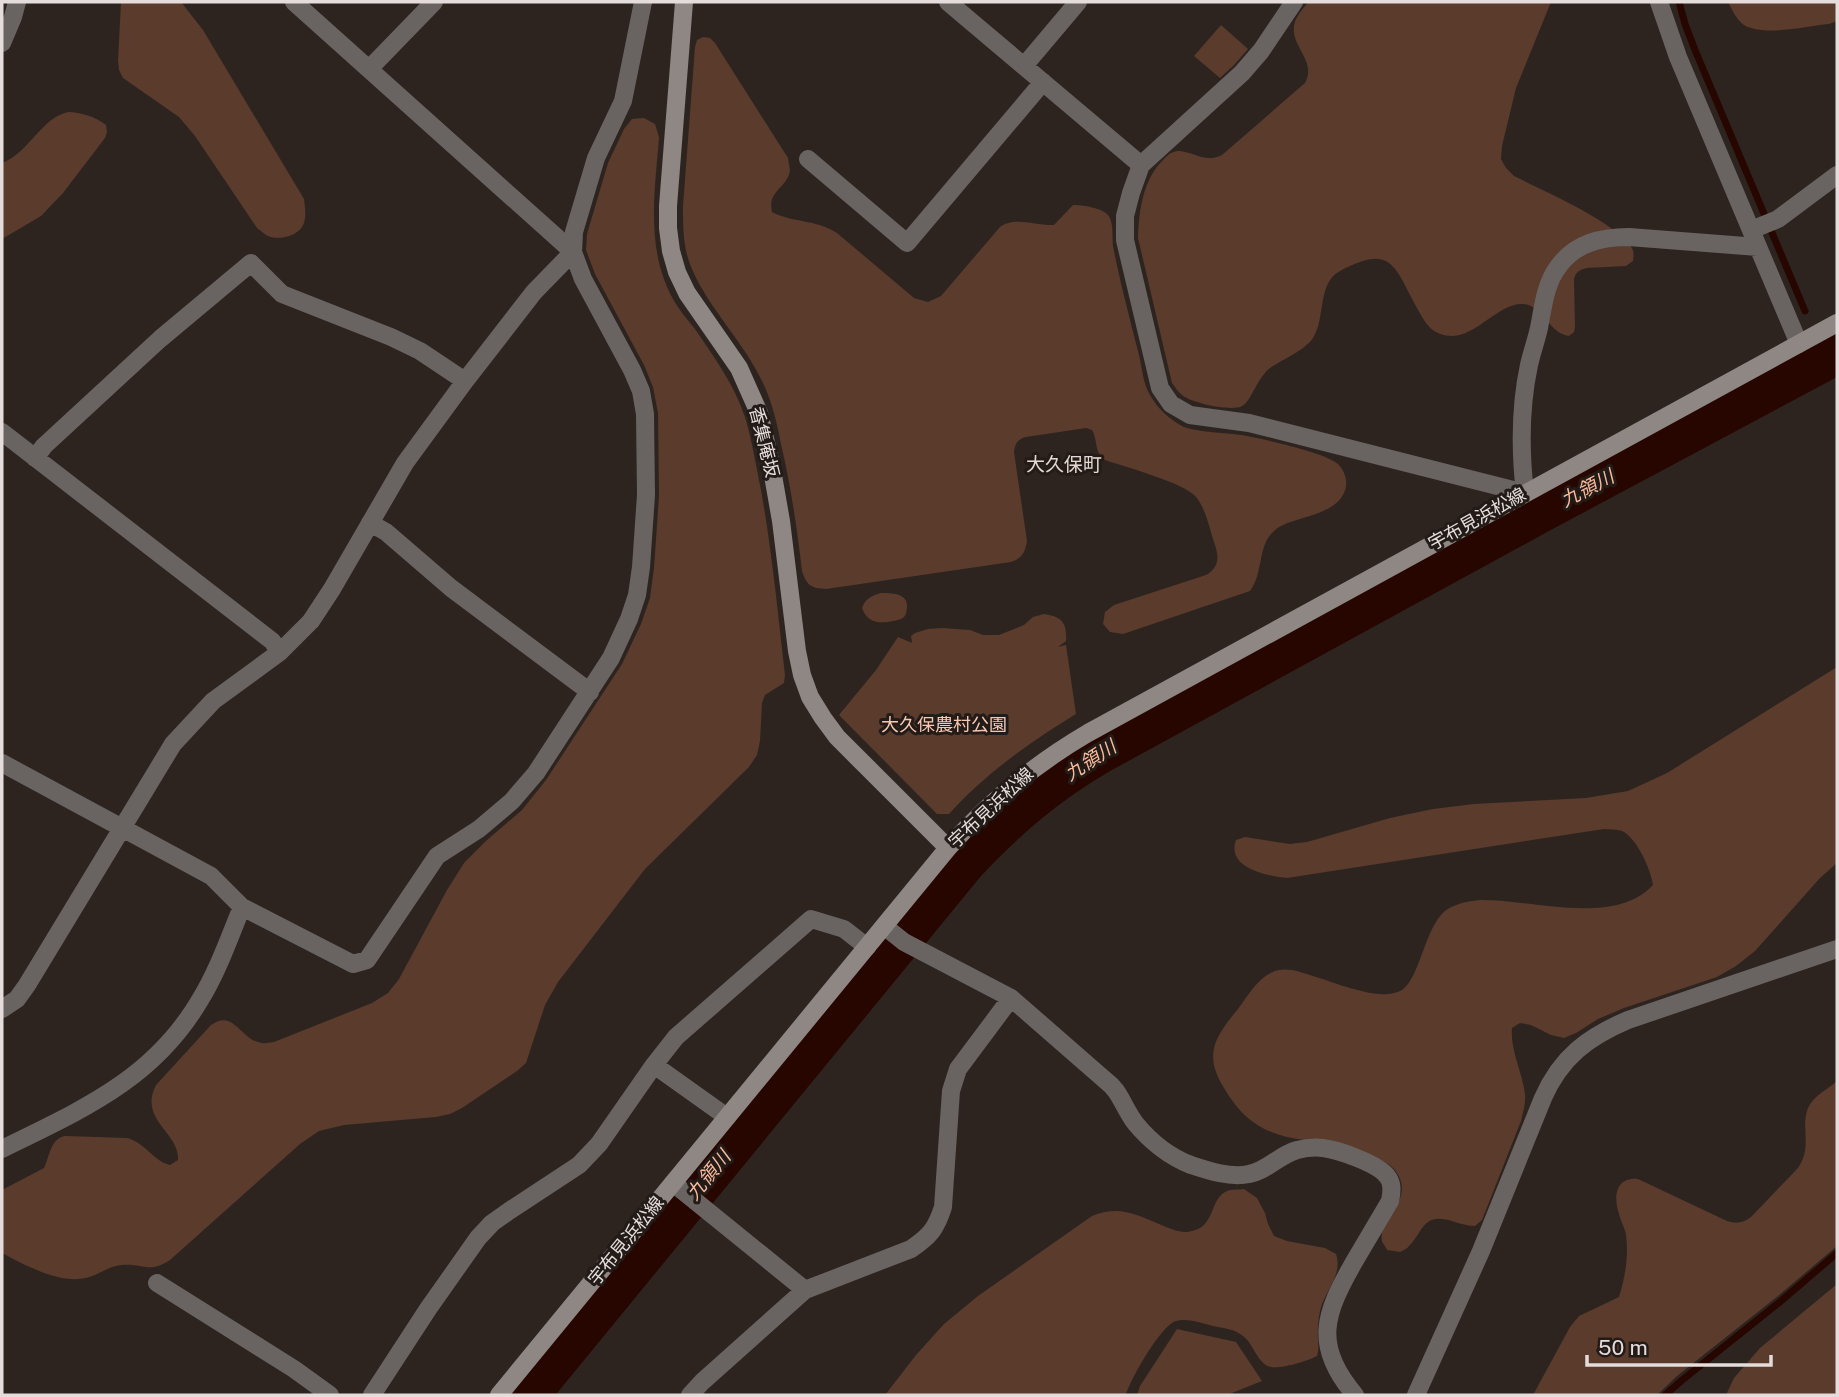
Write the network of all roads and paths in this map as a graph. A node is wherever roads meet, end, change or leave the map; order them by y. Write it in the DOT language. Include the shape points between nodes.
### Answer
graph roads {
  1 [pos="17,2"];
  2 [pos="294,2"];
  3 [pos="434,2"];
  4 [pos="643,2"];
  5 [pos="684,2"];
  6 [pos="948,2"];
  7 [pos="1078,2"];
  8 [pos="1294,2"];
  9 [pos="1659,2"];
  10 [pos="2,43"];
  11 [pos="1024,66"];
  12 [pos="369,69"];
  13 [pos="1043,82"];
  14 [pos="808,159"];
  15 [pos="1141,164"];
  16 [pos="1837,175"];
  17 [pos="1764,225"];
  18 [pos="1758,247"];
  19 [pos="573,252"];
  20 [pos="1837,323"];
  21 [pos="1799,344"];
  22 [pos="465,381"];
  23 [pos="4,437"];
  24 [pos="35,458"];
  25 [pos="1525,493"];
  26 [pos="370,523"];
  27 [pos="280,652"];
  28 [pos="590,692"];
  29 [pos="2,764"];
  30 [pos="122,827"];
  31 [pos="948,848"];
  32 [pos="242,907"];
  33 [pos="894,934"];
  34 [pos="867,947"];
  35 [pos="1837,949"];
  36 [pos="1011,998"];
  37 [pos="2,1009"];
  38 [pos="654,1065"];
  39 [pos="727,1117"];
  40 [pos="2,1149"];
  41 [pos="684,1192"];
  42 [pos="157,1283"];
  43 [pos="805,1290"];
  44 [pos="330,1395"];
  45 [pos="372,1395"];
  46 [pos="499,1395"];
  47 [pos="690,1395"];
  48 [pos="1354,1395"];
  49 [pos="1416,1395"];
  1 -- 10 [label="street"];
  2 -- 12 [label="street"];
  3 -- 12 [label="street"];
  4 -- 19 [label="street" via="623,101 596,158 574,232"];
  5 -- 31 [label="main road, 香集庵坂" via="668,206 671,251 687,293 739,368 759,413 781,521 802,675 810,697 837,737"];
  6 -- 11 [label="street"];
  7 -- 11 [label="street"];
  8 -- 15 [label="street" via="1242,73"];
  9 -- 17 [label="street" via="1678,57"];
  11 -- 13 [label="street"];
  12 -- 19 [label="street"];
  13 -- 14 [label="street" via="907,243"];
  13 -- 15 [label="street"];
  15 -- 25 [label="street" via="1125,216 1125,240 1160,388 1171,404 1190,415 1249,424"];
  16 -- 17 [label="street"];
  17 -- 18 [label="street"];
  18 -- 21 [label="street"];
  18 -- 25 [label="street" via="1608,237 1571,253 1548,286 1529,363 1521,439"];
  19 -- 22 [label="street" via="534,292"];
  19 -- 28 [label="street" via="632,370 645,414 646,495 637,595 611,658"];
  20 -- 21 [label="main road, 宇布見浜松線"];
  21 -- 25 [label="main road, 宇布見浜松線"];
  22 -- 24 [label="street" via="391,337 282,294 251,263 160,339"];
  22 -- 26 [label="street" via="405,463"];
  23 -- 24 [label="street"];
  24 -- 27 [label="street" via="272,641"];
  25 -- 31 [label="main road, 宇布見浜松線" via="1062,748 1000,795"];
  26 -- 27 [label="street" via="311,621"];
  26 -- 28 [label="street"];
  27 -- 30 [label="street" via="213,701 181,736"];
  28 -- 32 [label="street" via="512,801 437,856 367,960 353,964"];
  29 -- 30 [label="street"];
  30 -- 32 [label="street" via="211,876"];
  30 -- 37 [label="street" via="18,999"];
  31 -- 33 [label="main road, 宇布見浜松線"];
  32 -- 40 [label="street" via="202,998 164,1049 136,1076 108,1094"];
  33 -- 34 [label="main road, 宇布見浜松線"];
  33 -- 36 [label="street"];
  34 -- 38 [label="street" via="844,929 811,919 676,1037"];
  34 -- 39 [label="main road, 宇布見浜松線"];
  35 -- 49 [label="street" via="1604,1030 1564,1062 1549,1083"];
  36 -- 43 [label="street" via="954,1080 943,1207 937,1224 911,1249"];
  36 -- 48 [label="street" via="1105,1080 1151,1140 1188,1164 1231,1175 1249,1174 1293,1151 1322,1148 1380,1169 1389,1177 1390,1201 1330,1310 1327,1329 1334,1366"];
  38 -- 39 [label="street"];
  38 -- 45 [label="street" via="579,1165 492,1223 478,1238"];
  39 -- 41 [label="main road, 宇布見浜松線"];
  41 -- 43 [label="street"];
  41 -- 46 [label="main road, 宇布見浜松線"];
  42 -- 44 [label="street"];
  43 -- 47 [label="street"];
}
